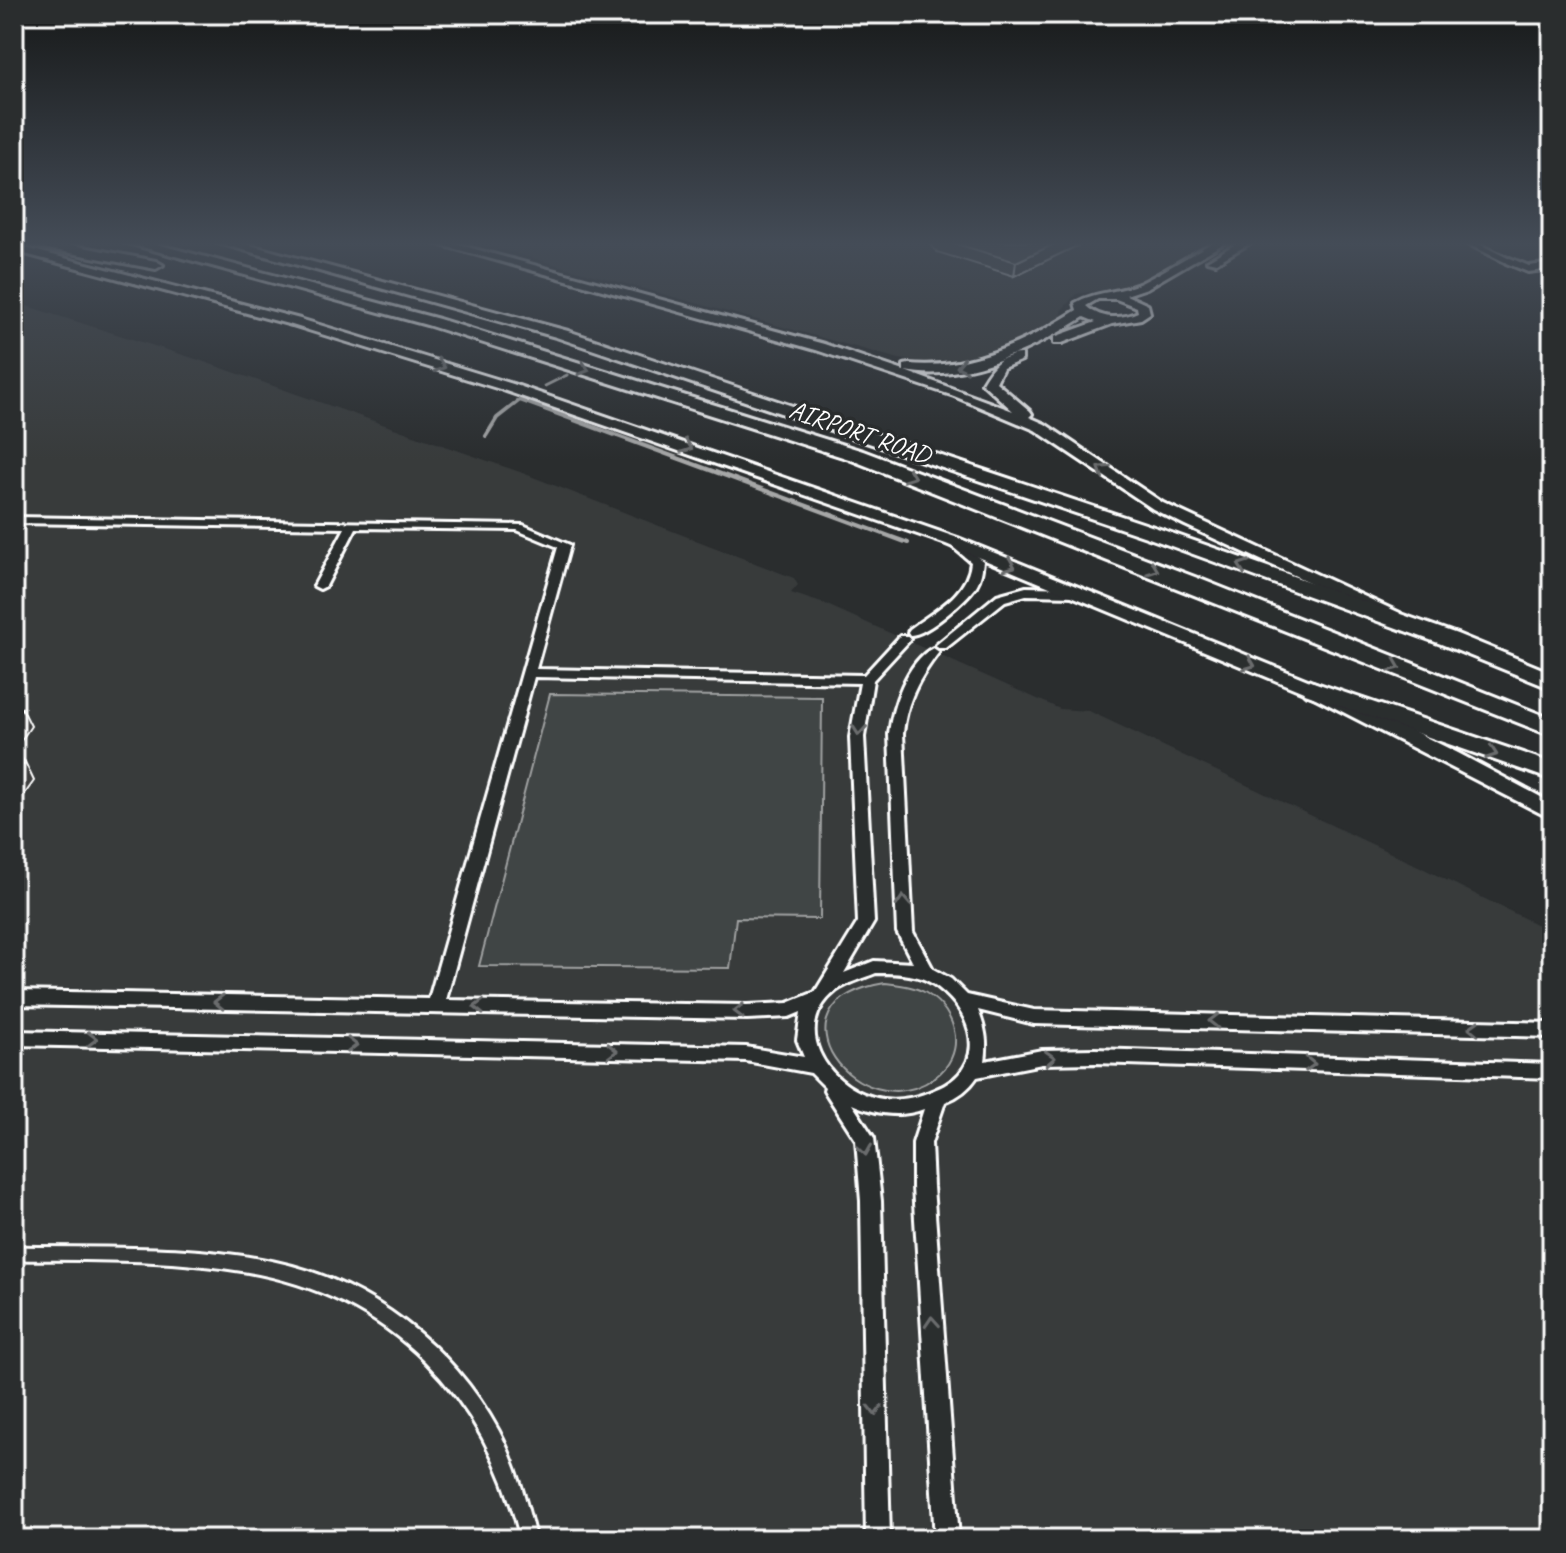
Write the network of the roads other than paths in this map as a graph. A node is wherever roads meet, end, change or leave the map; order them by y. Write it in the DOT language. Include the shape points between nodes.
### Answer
graph roads {
  1 [pos="267,314"];
  2 [pos="398,314"];
  3 [pos="407,314"];
  4 [pos="490,314"];
  5 [pos="701,314"];
  6 [pos="1079,314"];
  7 [pos="1092,314"];
  8 [pos="1142,314"];
  9 [pos="1112,320"];
  10 [pos="441,324"];
  11 [pos="820,347"];
  12 [pos="1040,427"];
  13 [pos="882,440"];
  14 [pos="856,455"];
  15 [pos="14,520"];
  16 [pos="352,525"];
  17 [pos="952,541"];
  18 [pos="320,586"];
  19 [pos="1077,592"];
  20 [pos="1449,639"];
  21 [pos="528,673"];
  22 [pos="867,679"];
  23 [pos="1552,682"];
  24 [pos="1313,689"];
  25 [pos="1552,728"];
  26 [pos="1552,772"];
  27 [pos="1552,812"];
  28 [pos="927,974"];
  29 [pos="828,986"];
  30 [pos="14,998"];
  31 [pos="815,999"];
  32 [pos="966,1001"];
  33 [pos="436,1006"];
  34 [pos="1552,1030"];
  35 [pos="14,1038"];
  36 [pos="814,1066"];
  37 [pos="973,1070"];
  38 [pos="1552,1071"];
  39 [pos="829,1083"];
  40 [pos="936,1101"];
  41 [pos="878,1539"];
  42 [pos="947,1539"];
  1 -- 17 [label="main road, one-way" via="508,387"];
  2 -- 10 [label="highway"];
  3 -- 10 [label="highway, AIRPORT ROAD"];
  4 -- 13 [label="highway, AIRPORT ROAD"];
  5 -- 11 [label="main road"];
  6 -- 11 [label="main road, one-way" via="966,367 925,372"];
  7 -- 9 [label="main road"];
  8 -- 9 [label="main road"];
  9 -- 12 [label="main road" via="998,366 989,383"];
  10 -- 14 [label="highway, AIRPORT ROAD, one-way"];
  11 -- 12 [label="main road" via="959,393"];
  20 -- 12 [label="main road, one-way" via="1169,512"];
  13 -- 14 [label="highway"];
  20 -- 13 [label="highway, AIRPORT ROAD, one-way"];
  14 -- 25 [label="highway, AIRPORT ROAD, one-way"];
  15 -- 16 [label="street"];
  16 -- 18 [label="street"];
  16 -- 21 [label="street" via="519,527 564,545"];
  17 -- 19 [label="main road, one-way"];
  17 -- 22 [label="street" via="977,561 978,574 968,590 909,636"];
  19 -- 24 [label="main road, one-way"];
  28 -- 19 [label="street, one-way" via="905,932 897,712 910,679 938,648 1001,598 1026,591"];
  20 -- 23 [label="highway, AIRPORT ROAD"];
  21 -- 22 [label="street"];
  21 -- 33 [label="street"];
  22 -- 29 [label="street, one-way" via="857,737 866,922"];
  24 -- 26 [label="highway, one-way"];
  24 -- 27 [label="main road"];
  28 -- 29 [label="street" via="874,967"];
  28 -- 32 [label="street"];
  29 -- 31 [label="street"];
  33 -- 30 [label="street, one-way"];
  31 -- 33 [label="street, one-way" via="789,1010 747,1012"];
  31 -- 36 [label="street" via="806,1020 805,1043"];
  34 -- 32 [label="street, one-way" via="1034,1017"];
  32 -- 37 [label="street" via="977,1023 980,1047"];
  35 -- 36 [label="street, one-way" via="746,1054"];
  36 -- 39 [label="street"];
  37 -- 38 [label="street, one-way" via="1042,1057 1095,1056"];
  37 -- 40 [label="street"];
  39 -- 40 [label="street" via="879,1107 908,1108"];
  39 -- 41 [label="street, one-way" via="865,1138"];
  42 -- 40 [label="street, one-way" via="922,1172 922,1143"];
}
